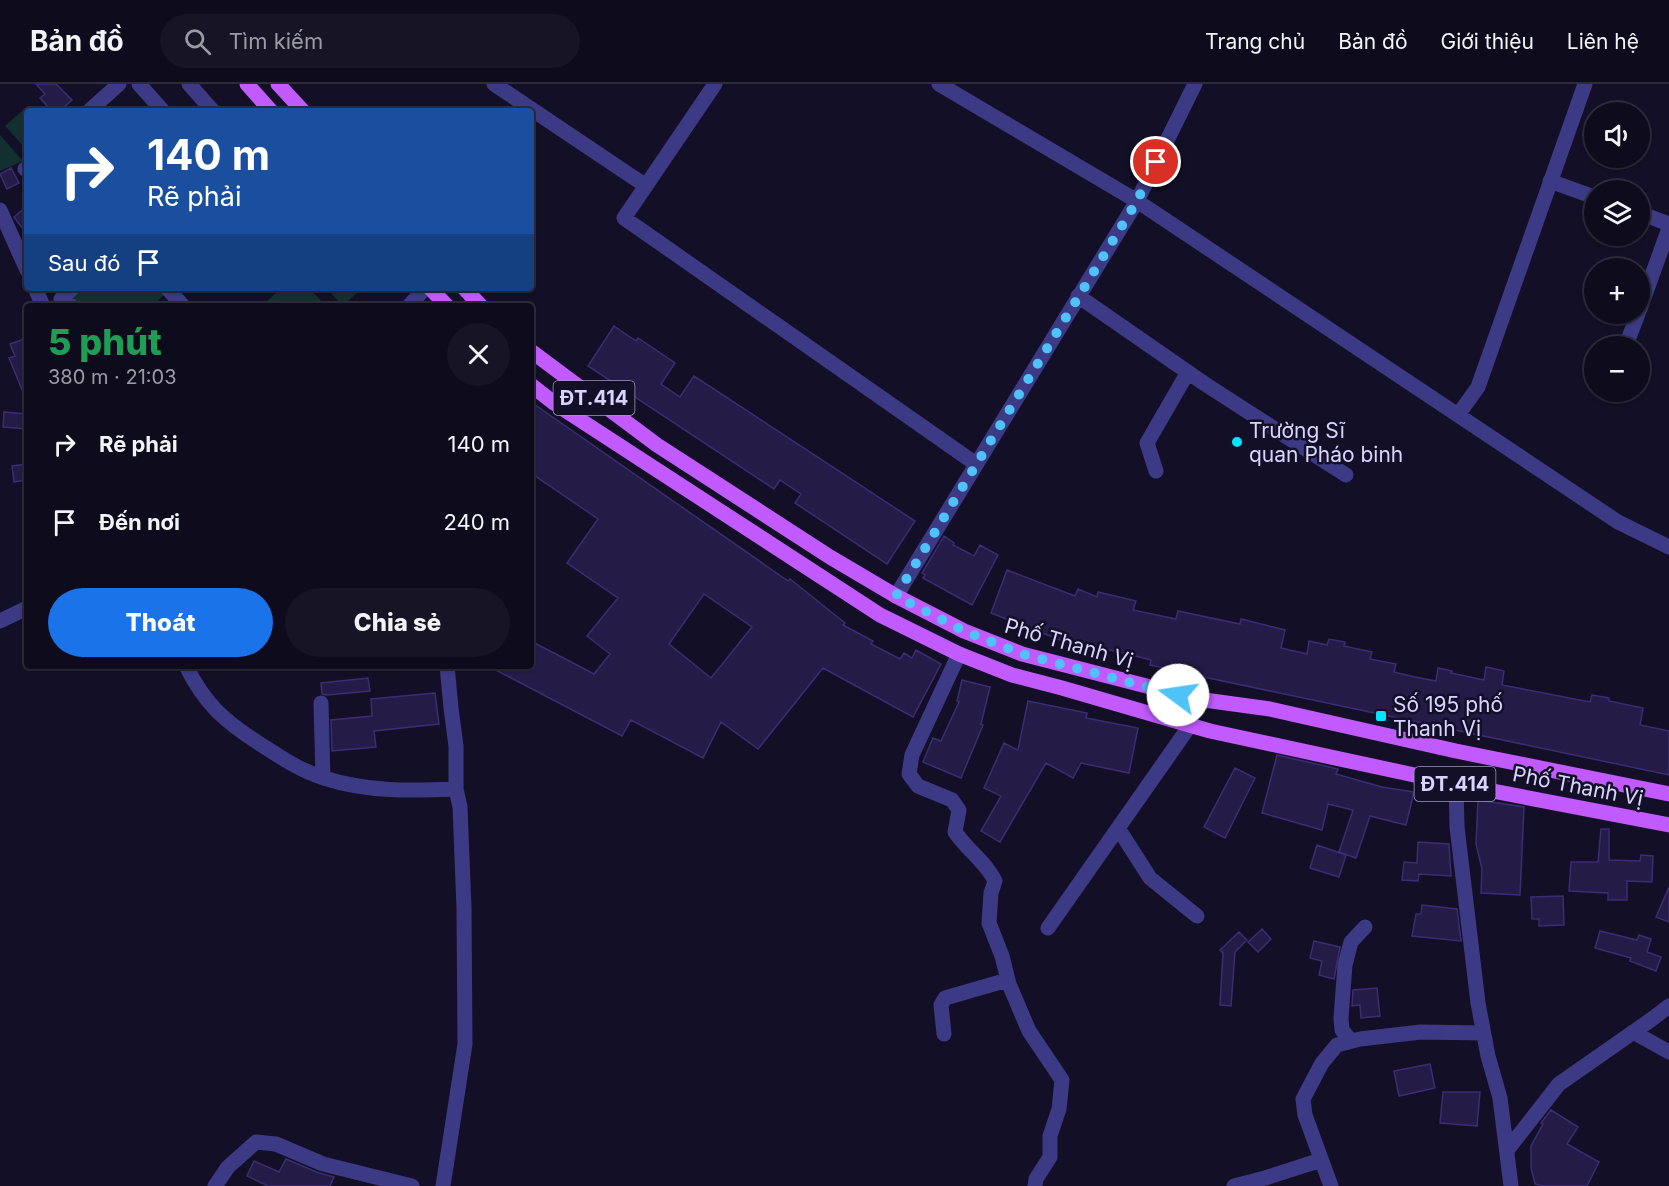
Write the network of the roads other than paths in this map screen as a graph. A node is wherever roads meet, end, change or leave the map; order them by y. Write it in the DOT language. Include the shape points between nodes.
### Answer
graph roads {
  1 [pos="119,84"];
  2 [pos="139,84"];
  3 [pos="189,84"];
  4 [pos="247,84"];
  5 [pos="494,84"];
  6 [pos="939,84"];
  7 [pos="1195,84"];
  8 [pos="1585,84"];
  9 [pos="712,85"];
  10 [pos="284,90"];
  11 [pos="92,108"];
  12 [pos="160,108"];
  13 [pos="210,108"];
  14 [pos="268,108"];
  15 [pos="273,108"];
  16 [pos="300,108"];
  17 [pos="530,108"];
  18 [pos="534,111"];
  19 [pos="1550,181"];
  20 [pos="646,186"];
  21 [pos="1584,193"];
  22 [pos="1137,201"];
  23 [pos="0,210"];
  24 [pos="1650,217"];
  25 [pos="1669,226"];
  26 [pos="24,263"];
  27 [pos="1650,280"];
  28 [pos="70,291"];
  29 [pos="170,291"];
  30 [pos="422,291"];
  31 [pos="433,291"];
  32 [pos="467,291"];
  33 [pos="1078,296"];
  34 [pos="67,303"];
  35 [pos="180,303"];
  36 [pos="412,303"];
  37 [pos="444,303"];
  38 [pos="478,303"];
  39 [pos="534,353"];
  40 [pos="1188,372"];
  41 [pos="534,387"];
  42 [pos="1458,415"];
  43 [pos="976,464"];
  44 [pos="1156,471"];
  45 [pos="1346,475"];
  46 [pos="1669,547"];
  47 [pos="896,596"];
  48 [pos="24,609"];
  49 [pos="0,621"];
  50 [pos="959,654"];
  51 [pos="187,669"];
  52 [pos="447,669"];
  53 [pos="321,703"];
  54 [pos="1191,724"];
  55 [pos="322,778"];
  56 [pos="1456,784"];
  57 [pos="456,789"];
  58 [pos="1669,794"];
  59 [pos="1669,825"];
  60 [pos="1118,828"];
  61 [pos="1197,916"];
  62 [pos="1365,927"];
  63 [pos="1048,928"];
  64 [pos="1009,984"];
  65 [pos="1669,1006"];
  66 [pos="1483,1032"];
  67 [pos="1633,1032"];
  68 [pos="944,1034"];
  69 [pos="1351,1041"];
  70 [pos="1669,1052"];
  71 [pos="1508,1149"];
  72 [pos="1321,1160"];
  73 [pos="1289,1170"];
  74 [pos="215,1186"];
  75 [pos="412,1186"];
  76 [pos="443,1186"];
  77 [pos="1035,1186"];
  78 [pos="1234,1186"];
  79 [pos="1287,1186"];
  80 [pos="1331,1186"];
  81 [pos="1511,1186"];
  1 -- 11 [label="street"];
  2 -- 12 [label="street"];
  3 -- 13 [label="street"];
  4 -- 14 [label="main road"];
  5 -- 17 [label="street"];
  6 -- 22 [label="street"];
  7 -- 22 [label="street"];
  8 -- 19 [label="street"];
  9 -- 20 [label="street"];
  10 -- 15 [label="main road"];
  10 -- 16 [label="main road"];
  18 -- 20 [label="street"];
  19 -- 21 [label="street"];
  19 -- 42 [label="street" via="1478,387"];
  20 -- 43 [label="street" via="624,218"];
  22 -- 33 [label="street"];
  22 -- 42 [label="street"];
  23 -- 26 [label="street"];
  24 -- 25 [label="street"];
  25 -- 27 [label="street"];
  28 -- 34 [label="street" via="61,299"];
  29 -- 35 [label="street"];
  30 -- 36 [label="street"];
  31 -- 37 [label="main road"];
  32 -- 38 [label="main road"];
  33 -- 40 [label="street"];
  33 -- 43 [label="street"];
  39 -- 47 [label="main road, Phố Thanh Vị / ĐT.414" via="657,445"];
  40 -- 44 [label="street" via="1147,443"];
  40 -- 45 [label="street"];
  41 -- 50 [label="main road, Phố Thanh Vị / ĐT.414" via="880,615"];
  42 -- 46 [label="street" via="1618,522"];
  43 -- 47 [label="street"];
  47 -- 58 [label="main road, Phố Thanh Vị" via="964,631 1080,671 1197,699 1270,709"];
  48 -- 49 [label="street"];
  50 -- 54 [label="main road, Phố Thanh Vị / ĐT.414" via="1012,675"];
  50 -- 64 [label="street" via="912,755 909,774 918,786 952,800 959,810 955,832 995,881 989,922"];
  51 -- 55 [label="street" via="217,713 288,762"];
  52 -- 57 [label="street" via="456,746"];
  53 -- 55 [label="street"];
  54 -- 56 [label="main road, Phố Thanh Vị / ĐT.414"];
  54 -- 60 [label="street"];
  55 -- 57 [label="street" via="404,791"];
  56 -- 59 [label="main road, Phố Thanh Vị / ĐT.414"];
  56 -- 66 [label="street" via="1459,849"];
  57 -- 76 [label="street" via="464,908 465,1044"];
  60 -- 61 [label="street" via="1150,878"];
  60 -- 63 [label="street"];
  62 -- 69 [label="street" via="1351,942 1345,965 1342,1030"];
  64 -- 68 [label="street" via="1004,981 945,998 941,1005"];
  64 -- 77 [label="street" via="1029,1031 1062,1080 1059,1109 1050,1136 1050,1157"];
  65 -- 67 [label="street"];
  66 -- 69 [label="street" via="1421,1032"];
  66 -- 71 [label="street"];
  67 -- 70 [label="street"];
  67 -- 71 [label="street" via="1559,1084"];
  69 -- 72 [label="street" via="1337,1045 1322,1063 1303,1099"];
  71 -- 81 [label="street"];
  72 -- 73 [label="street"];
  72 -- 80 [label="street"];
  73 -- 78 [label="street"];
  73 -- 79 [label="street"];
  74 -- 75 [label="street" via="228,1167 256,1142 276,1144 322,1164"];
}
